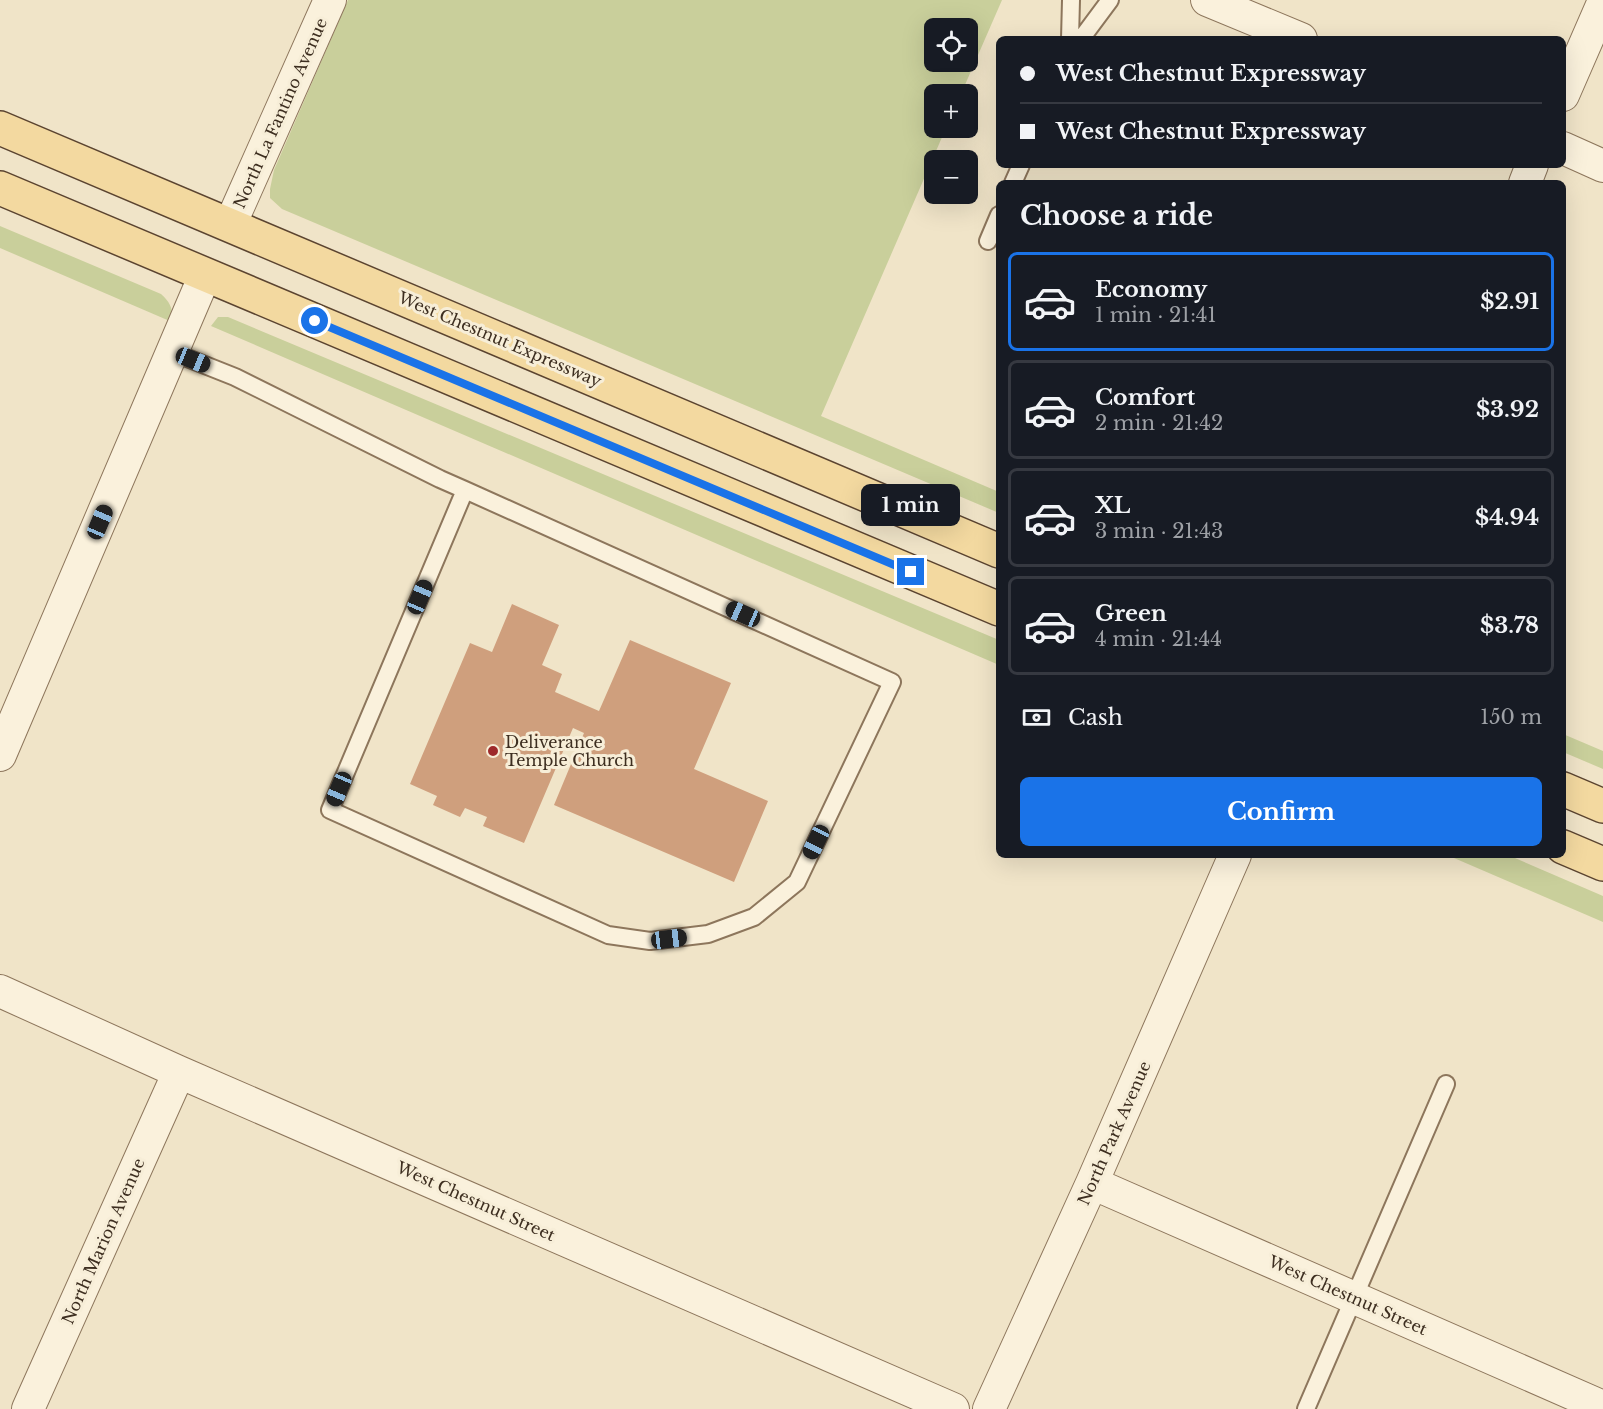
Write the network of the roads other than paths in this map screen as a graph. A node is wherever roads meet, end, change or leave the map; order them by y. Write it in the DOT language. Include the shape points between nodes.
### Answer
graph roads {
  1 [pos="330,0"];
  2 [pos="1071,0"];
  3 [pos="1110,0"];
  4 [pos="1207,0"];
  5 [pos="1603,3"];
  6 [pos="1070,36"];
  7 [pos="1083,36"];
  8 [pos="1294,36"];
  9 [pos="1566,88"];
  10 [pos="0,128"];
  11 [pos="1566,149"];
  12 [pos="1603,166"];
  13 [pos="0,188"];
  14 [pos="996,222"];
  15 [pos="230,225"];
  16 [pos="988,241"];
  17 [pos="205,275"];
  18 [pos="172,352"];
  19 [pos="465,490"];
  20 [pos="996,550"];
  21 [pos="996,608"];
  22 [pos="0,755"];
  23 [pos="1566,790"];
  24 [pos="1603,806"];
  25 [pos="1566,848"];
  26 [pos="1234,858"];
  27 [pos="1603,864"];
  28 [pos="0,991"];
  29 [pos="179,1072"];
  30 [pos="1446,1084"];
  31 [pos="1092,1183"];
  32 [pos="1355,1298"];
  33 [pos="1603,1407"];
  34 [pos="28,1409"];
  35 [pos="953,1409"];
  36 [pos="989,1409"];
  37 [pos="1306,1409"];
  1 -- 15 [label="street, North La Fantino Avenue"];
  2 -- 6 [label="lane"];
  3 -- 7 [label="lane"];
  4 -- 8 [label="street"];
  5 -- 9 [label="street"];
  10 -- 15 [label="main road, West Chestnut Expressway"];
  11 -- 12 [label="street"];
  13 -- 17 [label="main road"];
  14 -- 16 [label="lane"];
  15 -- 20 [label="main road, West Chestnut Expressway"];
  17 -- 18 [label="street"];
  17 -- 21 [label="main road"];
  18 -- 19 [label="lane" via="235,377"];
  18 -- 22 [label="street"];
  19 -- 19 [label="lane" via="892,682 796,882 754,917 708,934 650,942 608,935 330,810"];
  23 -- 24 [label="main road"];
  25 -- 27 [label="main road"];
  26 -- 31 [label="street, North Park Avenue"];
  28 -- 29 [label="street, West Chestnut Street"];
  29 -- 34 [label="street, North Marion Avenue"];
  29 -- 35 [label="street, West Chestnut Street"];
  30 -- 32 [label="lane"];
  31 -- 32 [label="street, West Chestnut Street"];
  31 -- 36 [label="street, North Park Avenue"];
  32 -- 33 [label="street, West Chestnut Street"];
  32 -- 37 [label="lane"];
}
